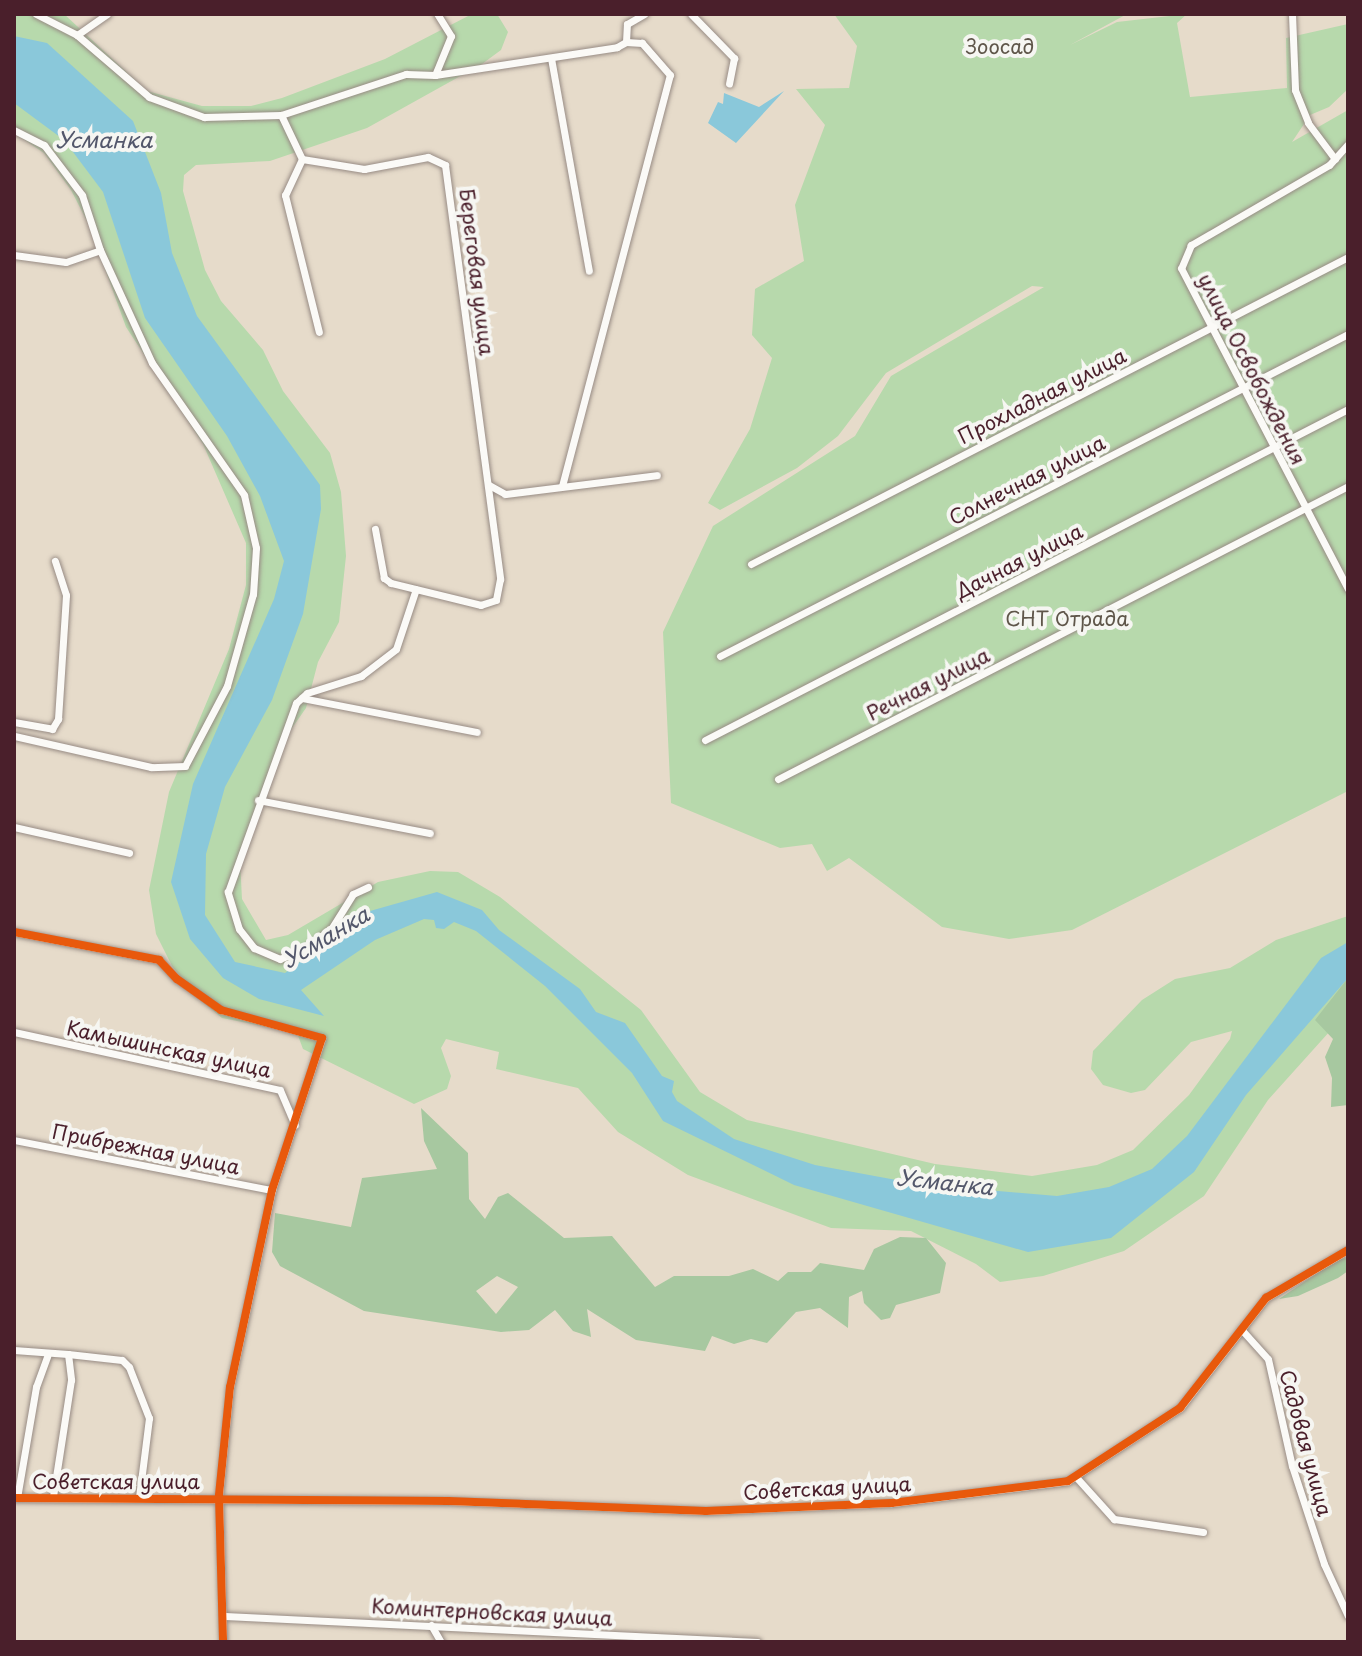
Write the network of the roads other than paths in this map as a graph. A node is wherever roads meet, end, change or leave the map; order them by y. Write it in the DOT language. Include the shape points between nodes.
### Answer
graph roads {
  1 [pos="36,14"];
  2 [pos="107,14"];
  3 [pos="437,14"];
  4 [pos="644,14"];
  5 [pos="691,14"];
  6 [pos="1292,14"];
  7 [pos="77,35"];
  8 [pos="626,42"];
  9 [pos="551,58"];
  10 [pos="435,75"];
  11 [pos="729,84"];
  12 [pos="281,115"];
  13 [pos="14,130"];
  14 [pos="1348,144"];
  15 [pos="302,159"];
  16 [pos="1335,159"];
  17 [pos="100,250"];
  18 [pos="14,255"];
  19 [pos="1348,257"];
  20 [pos="589,271"];
  21 [pos="1212,328"];
  22 [pos="319,332"];
  23 [pos="1348,334"];
  24 [pos="1243,387"];
  25 [pos="1348,409"];
  26 [pos="1274,447"];
  27 [pos="657,475"];
  28 [pos="487,483"];
  29 [pos="562,486"];
  30 [pos="1348,486"];
  31 [pos="1305,507"];
  32 [pos="375,529"];
  33 [pos="55,561"];
  34 [pos="751,564"];
  35 [pos="416,589"];
  36 [pos="1348,589"];
  37 [pos="720,656"];
  38 [pos="302,698"];
  39 [pos="14,722"];
  40 [pos="477,732"];
  41 [pos="14,736"];
  42 [pos="705,740"];
  43 [pos="778,779"];
  44 [pos="258,800"];
  45 [pos="14,827"];
  46 [pos="430,833"];
  47 [pos="129,853"];
  48 [pos="368,887"];
  49 [pos="14,932"];
  50 [pos="14,1032"];
  51 [pos="295,1125"];
  52 [pos="14,1140"];
  53 [pos="272,1190"];
  54 [pos="1348,1250"];
  55 [pos="1241,1329"];
  56 [pos="14,1350"];
  57 [pos="68,1354"];
  58 [pos="47,1356"];
  59 [pos="1076,1477"];
  60 [pos="53,1496"];
  61 [pos="219,1496"];
  62 [pos="139,1497"];
  63 [pos="15,1498"];
  64 [pos="1203,1532"];
  65 [pos="225,1616"];
  66 [pos="1348,1616"];
  67 [pos="431,1625"];
  68 [pos="223,1642"];
  69 [pos="441,1642"];
  70 [pos="757,1642"];
  1 -- 7 [label="street"];
  2 -- 7 [label="street"];
  3 -- 10 [label="street" via="451,36"];
  4 -- 8 [label="street" via="627,24"];
  5 -- 11 [label="street" via="734,58"];
  6 -- 16 [label="street" via="1295,90 1308,123"];
  7 -- 12 [label="street" via="149,97 173,110 204,117"];
  8 -- 9 [label="street"];
  8 -- 29 [label="street" via="642,43 670,75"];
  9 -- 10 [label="street"];
  9 -- 20 [label="street"];
  10 -- 12 [label="street" via="406,74"];
  12 -- 15 [label="street"];
  13 -- 17 [label="street" via="44,145 82,195"];
  14 -- 16 [label="street, улица Освобождения"];
  15 -- 22 [label="street" via="285,195"];
  15 -- 28 [label="street, Береговая улица" via="364,169 428,157 445,165"];
  16 -- 21 [label="street, улица Освобождения" via="1183,254 1181,268"];
  17 -- 18 [label="street" via="66,262"];
  17 -- 41 [label="street" via="152,363 244,495 256,548 253,594 227,686 185,766 151,767"];
  19 -- 21 [label="street, Прохладная улица"];
  21 -- 24 [label="street, улица Освобождения"];
  21 -- 34 [label="street, Прохладная улица"];
  23 -- 24 [label="street, Солнечная улица"];
  24 -- 26 [label="street, улица Освобождения"];
  24 -- 37 [label="street, Солнечная улица"];
  25 -- 26 [label="street, Дачная улица"];
  26 -- 31 [label="street, улица Освобождения"];
  26 -- 42 [label="street, Дачная улица"];
  27 -- 29 [label="street"];
  28 -- 29 [label="street" via="505,494"];
  28 -- 35 [label="street" via="500,579 496,600 481,605"];
  30 -- 31 [label="street, Речная улица"];
  31 -- 36 [label="street, улица Освобождения"];
  31 -- 43 [label="street, Речная улица"];
  32 -- 35 [label="street" via="384,578"];
  33 -- 39 [label="street" via="66,595 58,719 52,729"];
  35 -- 38 [label="street" via="396,649 361,676"];
  38 -- 40 [label="street"];
  38 -- 44 [label="street" via="286,722"];
  44 -- 46 [label="street"];
  44 -- 48 [label="street" via="228,892 235,921 254,948 280,959 293,956 332,928 353,894"];
  45 -- 47 [label="street"];
  49 -- 51 [label="street, Советская улица" via="159,960 221,1010 322,1038"];
  50 -- 51 [label="street, Камышинская улица" via="280,1090"];
  51 -- 53 [label="street, Советская улица"];
  52 -- 53 [label="street, Прибрежная улица"];
  53 -- 61 [label="street, Советская улица" via="230,1387"];
  54 -- 55 [label="street, Советская улица" via="1266,1298"];
  55 -- 59 [label="street, Советская улица" via="1180,1408"];
  55 -- 66 [label="street, Садовая улица" via="1268,1359 1292,1466 1324,1564"];
  56 -- 58 [label="street"];
  57 -- 58 [label="street"];
  57 -- 60 [label="street" via="71,1380"];
  57 -- 62 [label="street" via="122,1360 129,1367 149,1418"];
  58 -- 63 [label="street"];
  59 -- 61 [label="street, Советская улица" via="892,1503 706,1511"];
  59 -- 64 [label="street" via="1114,1519"];
  60 -- 62 [label="street, Советская улица"];
  60 -- 63 [label="street, Советская улица"];
  61 -- 62 [label="street, Советская улица"];
  61 -- 65 [label="street"];
  65 -- 67 [label="street, Коминтерновская улица"];
  65 -- 68 [label="street"];
  67 -- 69 [label="street"];
  67 -- 70 [label="street, Коминтерновская улица"];
}
